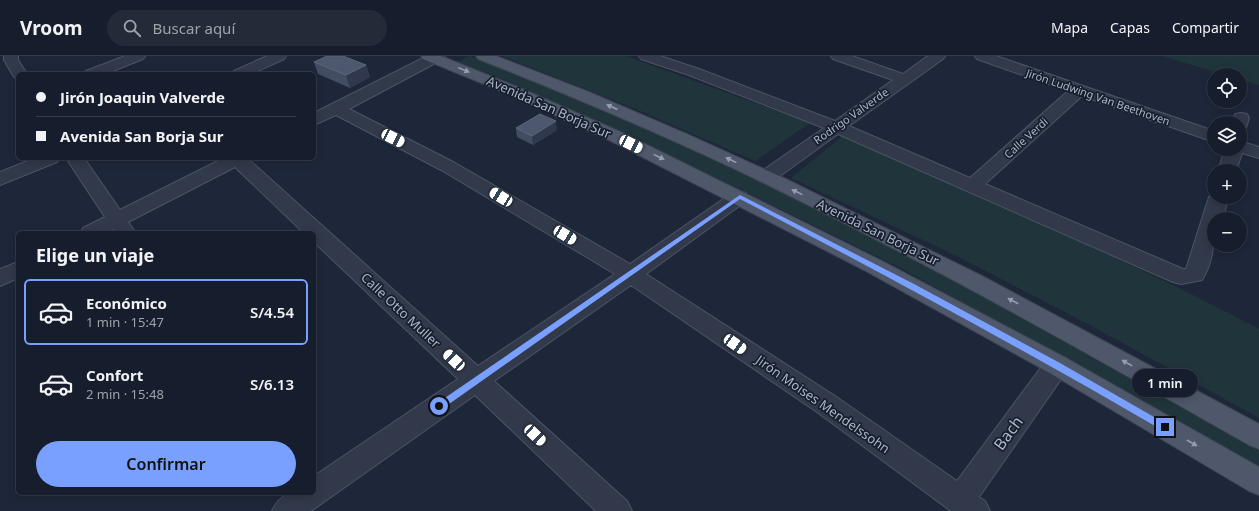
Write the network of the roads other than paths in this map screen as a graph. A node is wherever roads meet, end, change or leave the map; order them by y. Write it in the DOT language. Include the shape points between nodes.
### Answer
graph roads {
  1 [pos="11,56"];
  2 [pos="138,56"];
  3 [pos="279,56"];
  4 [pos="484,56"];
  5 [pos="646,56"];
  6 [pos="838,56"];
  7 [pos="938,56"];
  8 [pos="982,56"];
  9 [pos="433,57"];
  10 [pos="18,72"];
  11 [pos="96,72"];
  12 [pos="243,72"];
  13 [pos="904,79"];
  14 [pos="1079,90"];
  15 [pos="336,109"];
  16 [pos="316,119"];
  17 [pos="836,127"];
  18 [pos="1207,135"];
  19 [pos="1247,149"];
  20 [pos="1259,153"];
  21 [pos="46,160"];
  22 [pos="76,160"];
  23 [pos="235,160"];
  24 [pos="240,160"];
  25 [pos="766,177"];
  26 [pos="0,179"];
  27 [pos="972,186"];
  28 [pos="740,197"];
  29 [pos="1217,204"];
  30 [pos="122,226"];
  31 [pos="99,231"];
  32 [pos="16,270"];
  33 [pos="630,274"];
  34 [pos="0,278"];
  35 [pos="1057,365"];
  36 [pos="477,381"];
  37 [pos="1259,437"];
  38 [pos="1259,482"];
  39 [pos="316,494"];
  40 [pos="967,506"];
  41 [pos="617,511"];
  1 -- 10 [label="street"];
  2 -- 11 [label="street"];
  3 -- 12 [label="street"];
  25 -- 4 [label="main road, Avenida San Borja Sur, one-way" via="588,97"];
  5 -- 17 [label="street"];
  6 -- 13 [label="street"];
  7 -- 13 [label="street, Rodrigo Valverde"];
  8 -- 14 [label="street, Jirón Ludwing Van Beethoven"];
  9 -- 15 [label="street"];
  9 -- 28 [label="main road, Avenida San Borja Sur, one-way" via="611,134"];
  13 -- 17 [label="street, Rodrigo Valverde"];
  14 -- 18 [label="street, Jirón Ludwing Van Beethoven"];
  14 -- 27 [label="street, Calle Verdi"];
  15 -- 16 [label="street"];
  15 -- 33 [label="street, Jirón Moises Mendelssohn" via="449,167"];
  17 -- 25 [label="street, Rodrigo Valverde"];
  17 -- 27 [label="street"];
  19 -- 20 [label="street"];
  21 -- 26 [label="street"];
  22 -- 30 [label="street"];
  23 -- 30 [label="street"];
  24 -- 36 [label="street, Calle Otto Muller"];
  37 -- 25 [label="main road, Avenida San Borja Sur, one-way" via="965,276"];
  27 -- 29 [label="street" via="1173,275 1188,277 1196,271"];
  28 -- 33 [label="street"];
  28 -- 35 [label="main road, Avenida San Borja Sur"];
  30 -- 31 [label="street"];
  32 -- 34 [label="street"];
  33 -- 36 [label="street"];
  33 -- 40 [label="street, Jirón Moises Mendelssohn" via="826,404"];
  35 -- 38 [label="main road, Avenida San Borja Sur, one-way"];
  35 -- 40 [label="street, Bach"];
  36 -- 39 [label="street"];
  36 -- 41 [label="street, Calle Otto Muller"];
}
